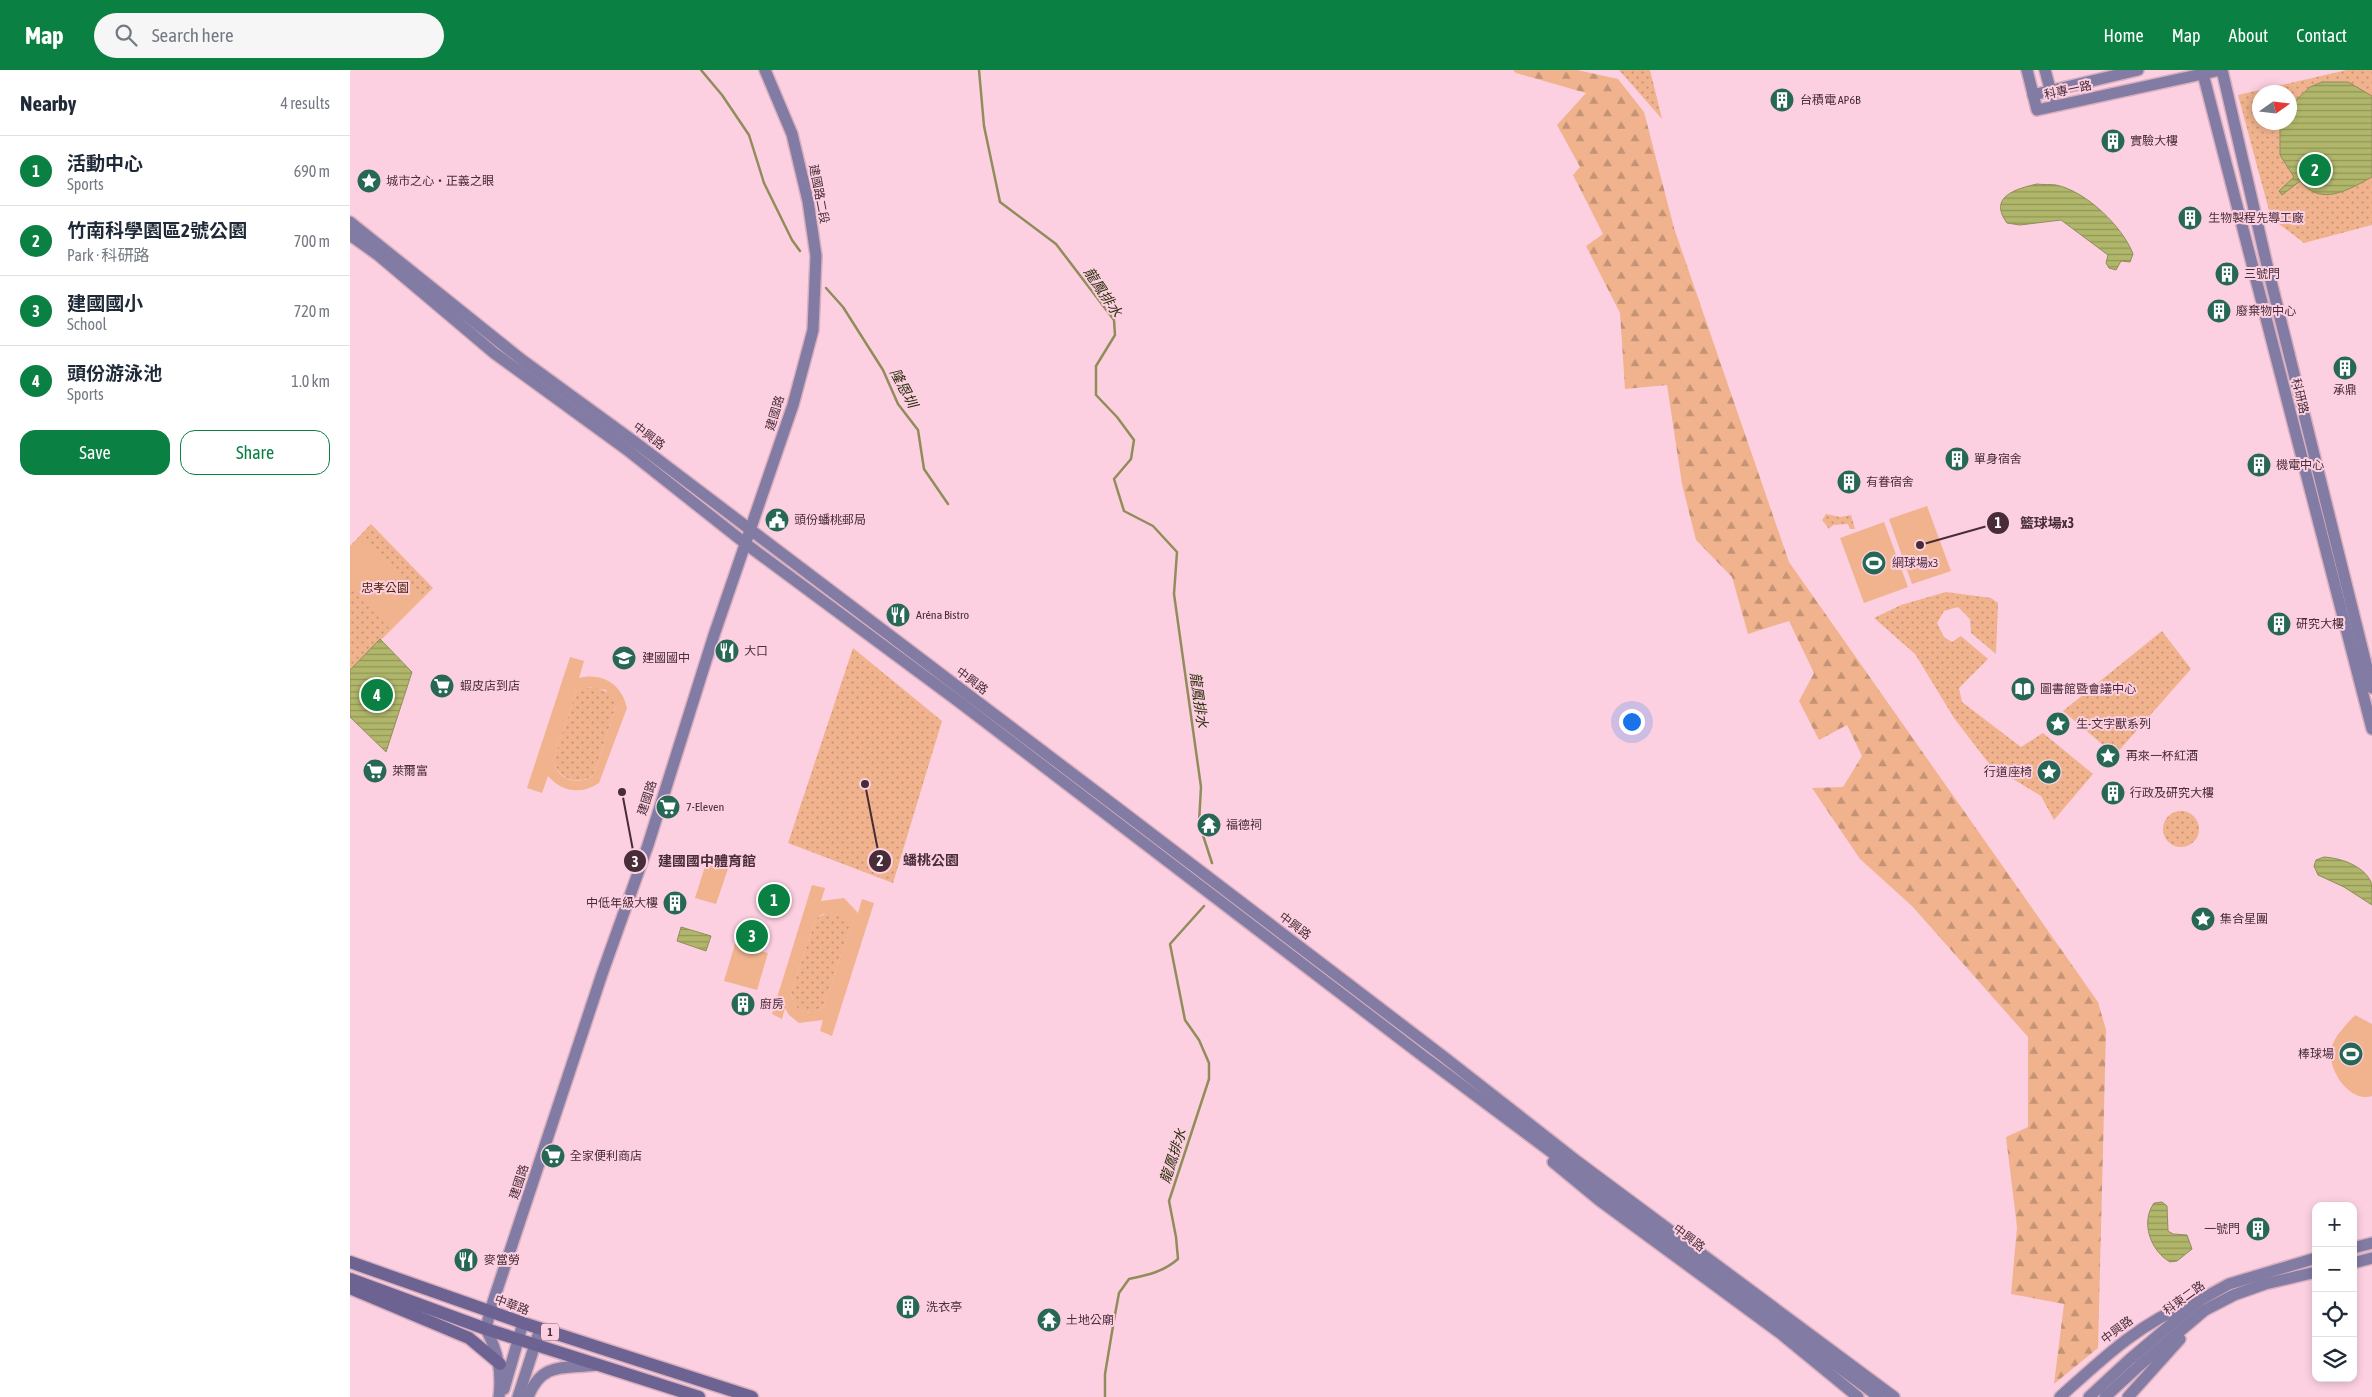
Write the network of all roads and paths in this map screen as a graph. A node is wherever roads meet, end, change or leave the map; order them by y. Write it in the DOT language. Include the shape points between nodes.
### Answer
graph roads {
  1 [pos="765,70"];
  2 [pos="2027,70"];
  3 [pos="2045,70"];
  4 [pos="2138,70"];
  5 [pos="2222,70"];
  6 [pos="2203,72"];
  7 [pos="2051,90"];
  8 [pos="2034,95"];
  9 [pos="2055,107"];
  10 [pos="350,222"];
  11 [pos="350,235"];
  12 [pos="813,330"];
  13 [pos="750,532"];
  14 [pos="746,544"];
  15 [pos="2372,688"];
  16 [pos="2372,729"];
  17 [pos="1303,949"];
  18 [pos="1288,952"];
  19 [pos="1444,1057"];
  20 [pos="1449,1076"];
  21 [pos="1482,1100"];
  22 [pos="2372,1243"];
  23 [pos="2357,1247"];
  24 [pos="2372,1258"];
  25 [pos="2312,1259"];
  26 [pos="350,1262"];
  27 [pos="2357,1262"];
  28 [pos="2312,1273"];
  29 [pos="350,1279"];
  30 [pos="350,1288"];
  31 [pos="2203,1305"];
  32 [pos="490,1312"];
  33 [pos="523,1324"];
  34 [pos="486,1329"];
  35 [pos="540,1329"];
  36 [pos="519,1340"];
  37 [pos="534,1346"];
  38 [pos="500,1364"];
  39 [pos="596,1365"];
  40 [pos="500,1397"];
  41 [pos="518,1397"];
  42 [pos="528,1397"];
  43 [pos="699,1397"];
  44 [pos="752,1397"];
  45 [pos="1858,1397"];
  46 [pos="1879,1397"];
  47 [pos="1896,1397"];
  48 [pos="2060,1397"];
  49 [pos="2089,1397"];
  50 [pos="2105,1397"];
  51 [pos="2128,1397"];
  1 -- 12 [label="street, 建國路二段" via="792,134 808,201 816,256"];
  2 -- 8 [label="street"];
  3 -- 7 [label="street"];
  4 -- 7 [label="street, 科專一路"];
  5 -- 6 [label="street, 科專一路"];
  5 -- 15 [label="street, 科研路"];
  6 -- 9 [label="street, 科專一路"];
  6 -- 16 [label="street, 科研路"];
  7 -- 8 [label="street, 科專一路"];
  7 -- 9 [label="street"];
  8 -- 9 [label="street, 科專一路" via="2037,110"];
  10 -- 13 [label="street, 中興路" via="522,360"];
  11 -- 14 [label="street, 中興路" via="494,353 626,449"];
  12 -- 13 [label="street, 建國路"];
  13 -- 14 [label="street, 建國路"];
  13 -- 17 [label="street, 中興路"];
  14 -- 18 [label="street, 中興路"];
  14 -- 32 [label="street, 建國路"];
  17 -- 18 [label="street"];
  17 -- 19 [label="street, 中興路"];
  18 -- 20 [label="street, 中興路"];
  19 -- 20 [label="street"];
  19 -- 47 [label="street, 中興路" via="1578,1162"];
  20 -- 21 [label="street, 中興路"];
  21 -- 45 [label="street, 中興路" via="1599,1200 1780,1333"];
  21 -- 46 [label="street, 中興路"];
  22 -- 23 [label="street"];
  24 -- 27 [label="street"];
  25 -- 31 [label="street, 科東二路" via="2229,1284"];
  26 -- 32 [label="main road, 中華路 / 1"];
  28 -- 31 [label="street, 科東二路" via="2265,1284"];
  29 -- 34 [label="main road, 1"];
  30 -- 38 [label="main road" via="469,1338"];
  31 -- 48 [label="street, 中興路" via="2170,1311 2124,1339"];
  31 -- 49 [label="street, 科東二路" via="2130,1359"];
  31 -- 50 [label="street, 科東二路"];
  31 -- 51 [label="street"];
  32 -- 33 [label="main road, 中華路 / 1"];
  32 -- 34 [label="street, 建國路"];
  33 -- 35 [label="main road, 中華路 / 1"];
  33 -- 36 [label="street"];
  34 -- 36 [label="main road, 1"];
  34 -- 38 [label="street"];
  35 -- 37 [label="street"];
  35 -- 44 [label="main road, 中華路 / 1"];
  36 -- 37 [label="main road, 1"];
  36 -- 40 [label="street"];
  37 -- 39 [label="main road, 1"];
  37 -- 41 [label="street"];
  38 -- 40 [label="street"];
  39 -- 42 [label="street" via="558,1367 544,1373 534,1383"];
  39 -- 43 [label="main road, 1"];
}
